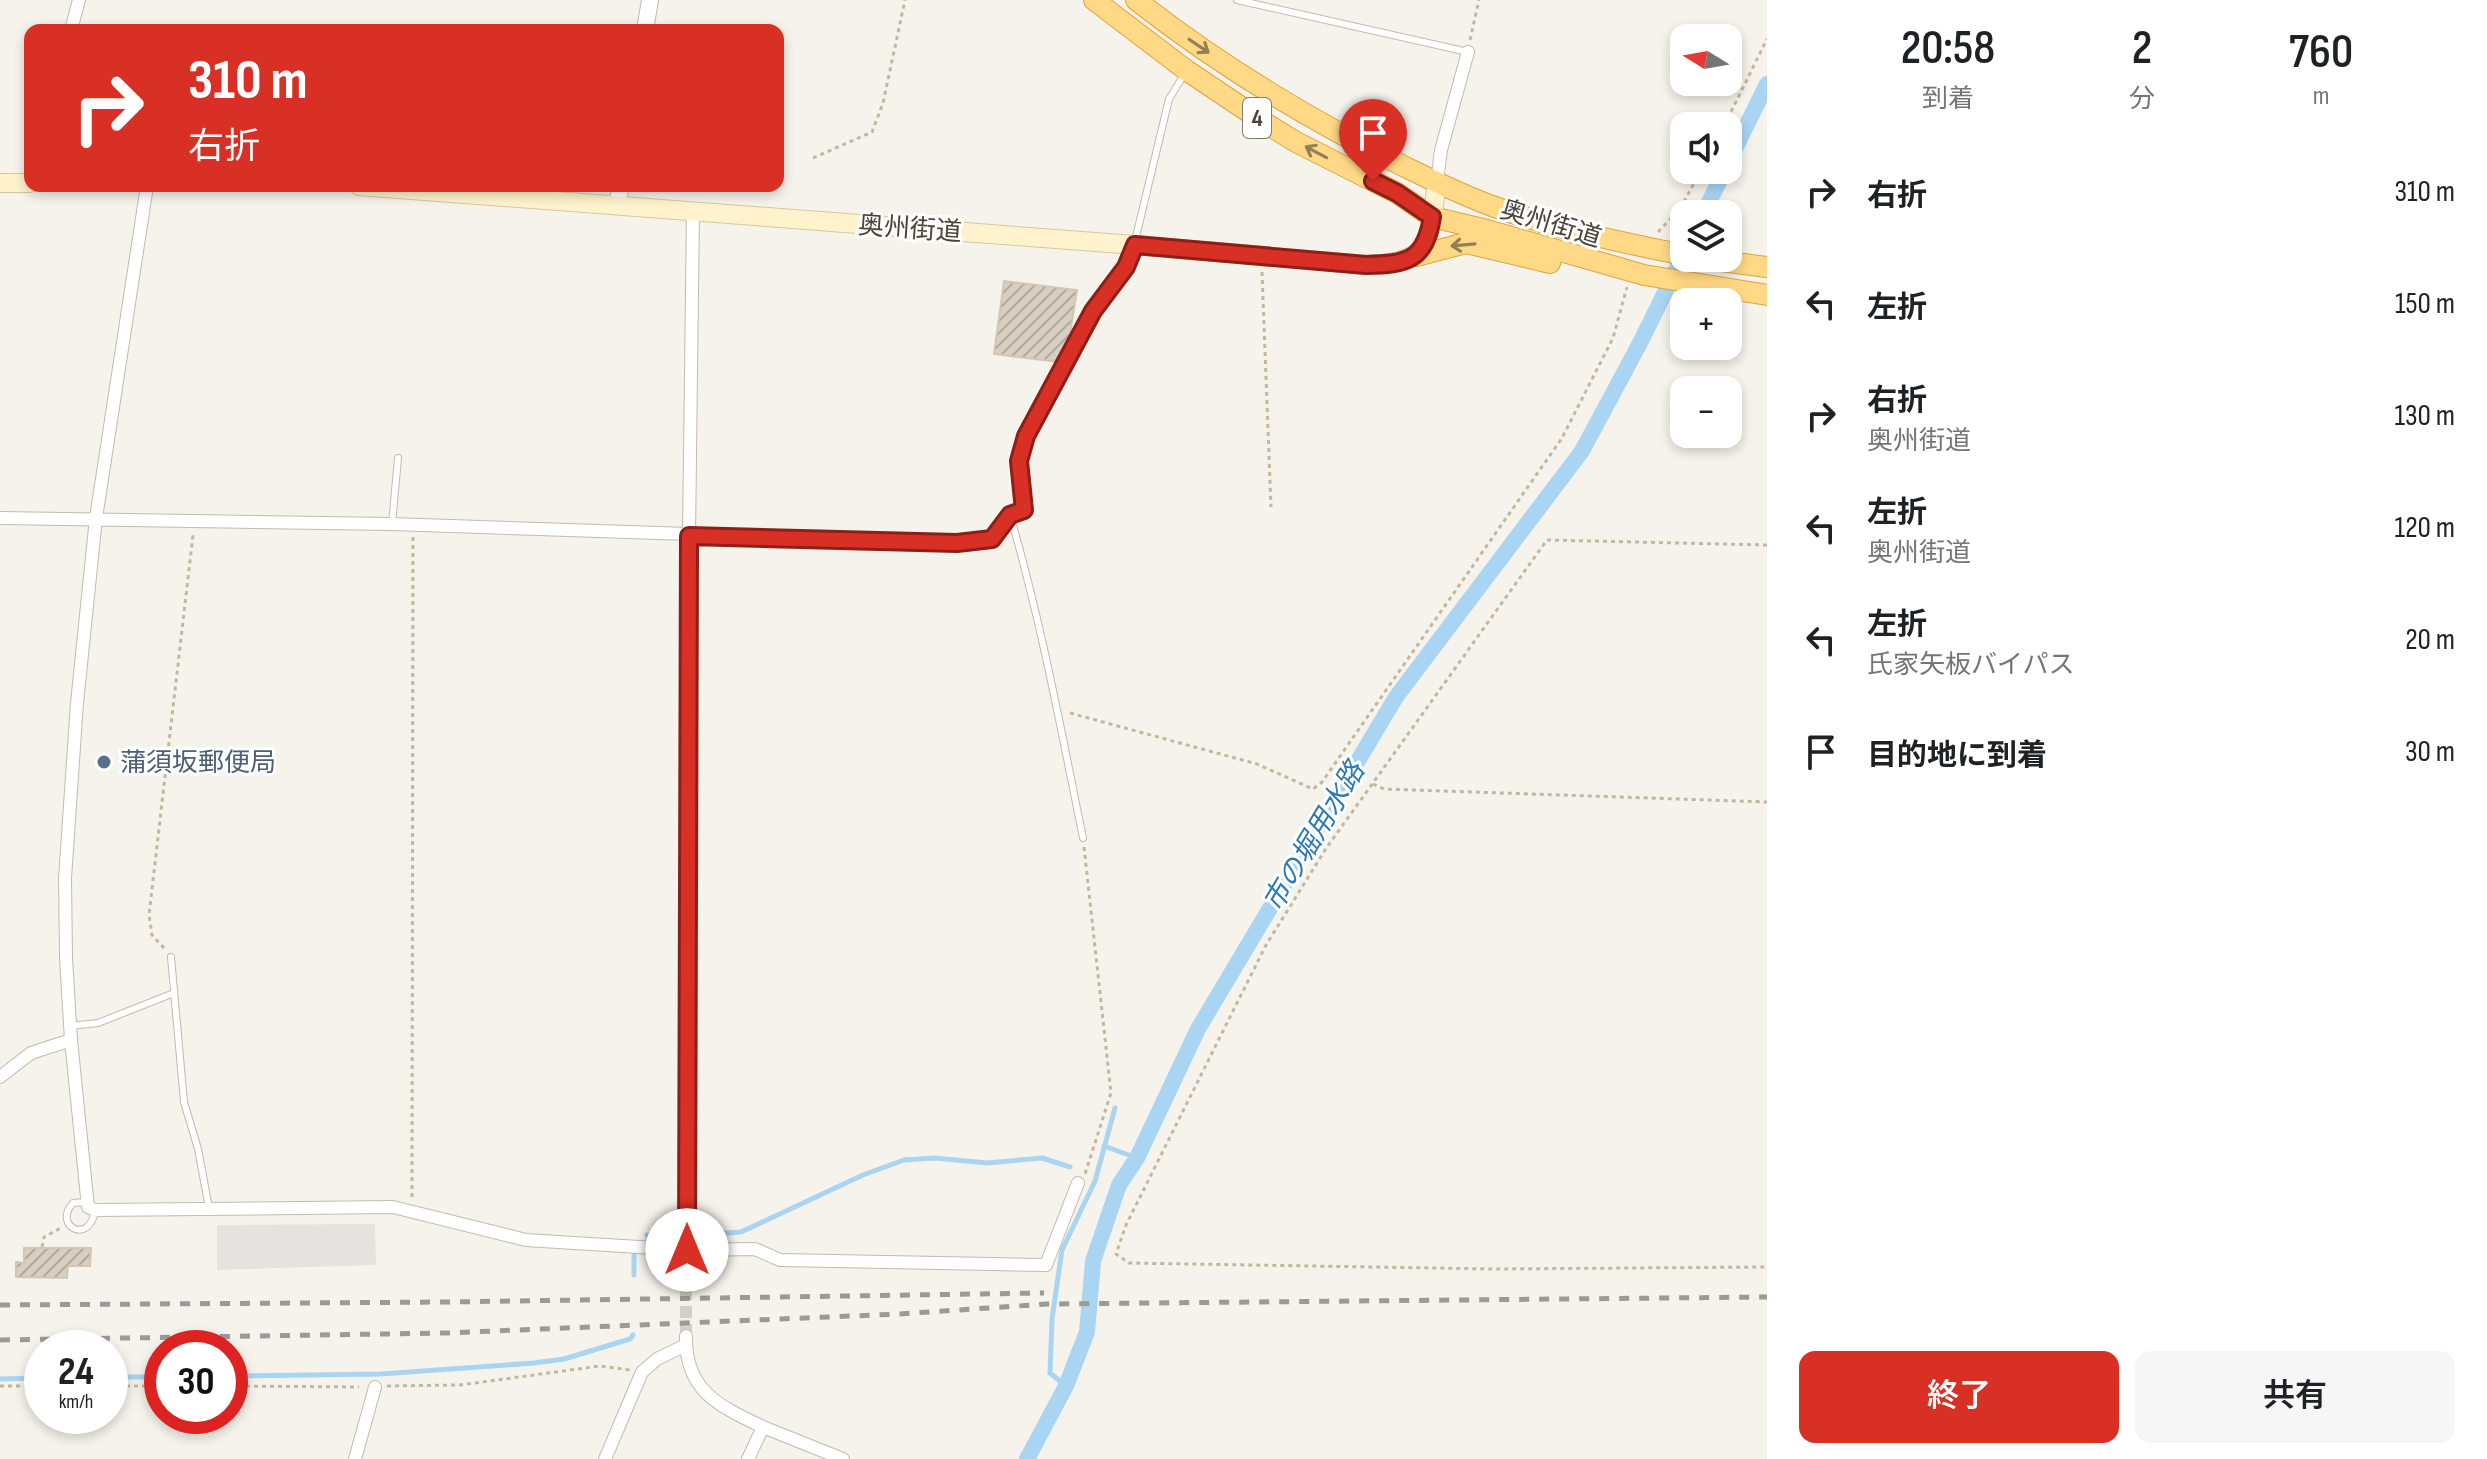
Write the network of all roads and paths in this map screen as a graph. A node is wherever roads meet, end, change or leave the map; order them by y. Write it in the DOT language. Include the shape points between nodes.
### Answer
graph roads {
  1 [pos="79,0"];
  2 [pos="650,0"];
  3 [pos="905,0"];
  4 [pos="1094,0"];
  5 [pos="1136,0"];
  6 [pos="1237,0"];
  7 [pos="1479,0"];
  8 [pos="73,24"];
  9 [pos="646,24"];
  10 [pos="1767,39"];
  11 [pos="1468,52"];
  12 [pos="1186,70"];
  13 [pos="1731,112"];
  14 [pos="813,158"];
  15 [pos="1437,182"];
  16 [pos="0,183"];
  17 [pos="24,183"];
  18 [pos="1693,184"];
  19 [pos="146,192"];
  20 [pos="532,192"];
  21 [pos="619,195"];
  22 [pos="693,210"];
  23 [pos="1432,217"];
  24 [pos="1135,245"];
  25 [pos="1653,248"];
  26 [pos="1670,252"];
  27 [pos="1262,256"];
  28 [pos="1416,256"];
  29 [pos="1594,262"];
  30 [pos="1742,264"];
  31 [pos="1767,267"];
  32 [pos="1637,273"];
  33 [pos="1767,295"];
  34 [pos="398,458"];
  35 [pos="1271,507"];
  36 [pos="1010,515"];
  37 [pos="0,518"];
  38 [pos="96,518"];
  39 [pos="195,521"];
  40 [pos="392,524"];
  41 [pos="413,525"];
  42 [pos="689,536"];
  43 [pos="1767,545"];
  44 [pos="1059,714"];
  45 [pos="1373,784"];
  46 [pos="1767,802"];
  47 [pos="1083,838"];
  48 [pos="171,957"];
  49 [pos="174,993"];
  50 [pos="70,1026"];
  51 [pos="71,1040"];
  52 [pos="0,1077"];
  53 [pos="1078,1183"];
  54 [pos="91,1206"];
  55 [pos="209,1208"];
  56 [pos="412,1211"];
  57 [pos="68,1224"];
  58 [pos="42,1247"];
  59 [pos="687,1250"];
  60 [pos="1767,1267"];
  61 [pos="686,1278"];
  62 [pos="642,1372"];
  63 [pos="0,1386"];
  64 [pos="24,1386"];
  65 [pos="248,1386"];
  66 [pos="375,1387"];
  67 [pos="763,1427"];
  68 [pos="355,1459"];
  69 [pos="605,1459"];
  70 [pos="748,1459"];
  71 [pos="843,1459"];
  1 -- 8 [label="street"];
  2 -- 9 [label="street"];
  3 -- 14 [label="path" via="872,132"];
  4 -- 12 [label="highway, 4"];
  5 -- 15 [label="highway, 4, one-way" via="1290,107"];
  6 -- 11 [label="lane"];
  7 -- 11 [label="path"];
  10 -- 13 [label="path"];
  11 -- 15 [label="street"];
  23 -- 12 [label="highway, 4, one-way" via="1397,193 1296,142"];
  12 -- 24 [label="lane" via="1169,99"];
  15 -- 23 [label="main road"];
  15 -- 25 [label="highway, 奥州街道 / 4" via="1495,207"];
  16 -- 17 [label="main road"];
  18 -- 25 [label="path"];
  19 -- 38 [label="street"];
  20 -- 21 [label="main road, 奥州街道"];
  21 -- 22 [label="main road, 奥州街道"];
  22 -- 24 [label="main road, 奥州街道"];
  22 -- 42 [label="street"];
  23 -- 28 [label="main road" via="1428,242"];
  23 -- 29 [label="highway, 奥州街道 / 4"];
  24 -- 27 [label="main road, 奥州街道"];
  24 -- 36 [label="street" via="1030,425 1019,461 1024,510"];
  25 -- 26 [label="highway, 4"];
  27 -- 28 [label="main road, 奥州街道" via="1366,265"];
  27 -- 35 [label="path"];
  29 -- 28 [label="highway, one-way" via="1562,266 1466,243"];
  29 -- 32 [label="highway, 奥州街道 / 4"];
  30 -- 31 [label="highway"];
  32 -- 33 [label="highway, 4"];
  32 -- 44 [label="path" via="1613,338 1562,438 1313,789 1257,764 1080,715"];
  34 -- 40 [label="lane"];
  36 -- 42 [label="street" via="992,539 957,543"];
  36 -- 44 [label="lane"];
  37 -- 38 [label="street"];
  38 -- 39 [label="street"];
  38 -- 50 [label="street" via="65,878"];
  39 -- 40 [label="street"];
  39 -- 48 [label="path" via="149,922 152,935"];
  40 -- 41 [label="street"];
  41 -- 42 [label="street"];
  41 -- 56 [label="path"];
  42 -- 59 [label="street"];
  43 -- 45 [label="path" via="1547,540"];
  44 -- 47 [label="lane"];
  45 -- 46 [label="path" via="1384,789"];
  45 -- 60 [label="path" via="1266,945 1116,1254 1129,1263"];
  47 -- 53 [label="path" via="1111,1093"];
  48 -- 49 [label="lane"];
  49 -- 50 [label="lane" via="98,1023"];
  49 -- 55 [label="lane" via="184,1102"];
  50 -- 51 [label="street"];
  51 -- 52 [label="street" via="31,1053"];
  51 -- 54 [label="street"];
  53 -- 59 [label="street" via="1046,1265 780,1260 755,1249"];
  54 -- 55 [label="street"];
  54 -- 57 [label="lane" via="70,1206"];
  54 -- 57 [label="lane" via="92,1224 85,1229"];
  55 -- 56 [label="street"];
  56 -- 59 [label="street" via="526,1240"];
  57 -- 58 [label="path" via="44,1237"];
  59 -- 61 [label="street"];
  62 -- 66 [label="path" via="600,1366 460,1385"];
  62 -- 67 [label="street" via="686,1340 690,1373 713,1400"];
  62 -- 69 [label="street"];
  63 -- 64 [label="path"];
  65 -- 66 [label="path"];
  66 -- 68 [label="street"];
  67 -- 70 [label="street"];
  67 -- 71 [label="street"];
}
